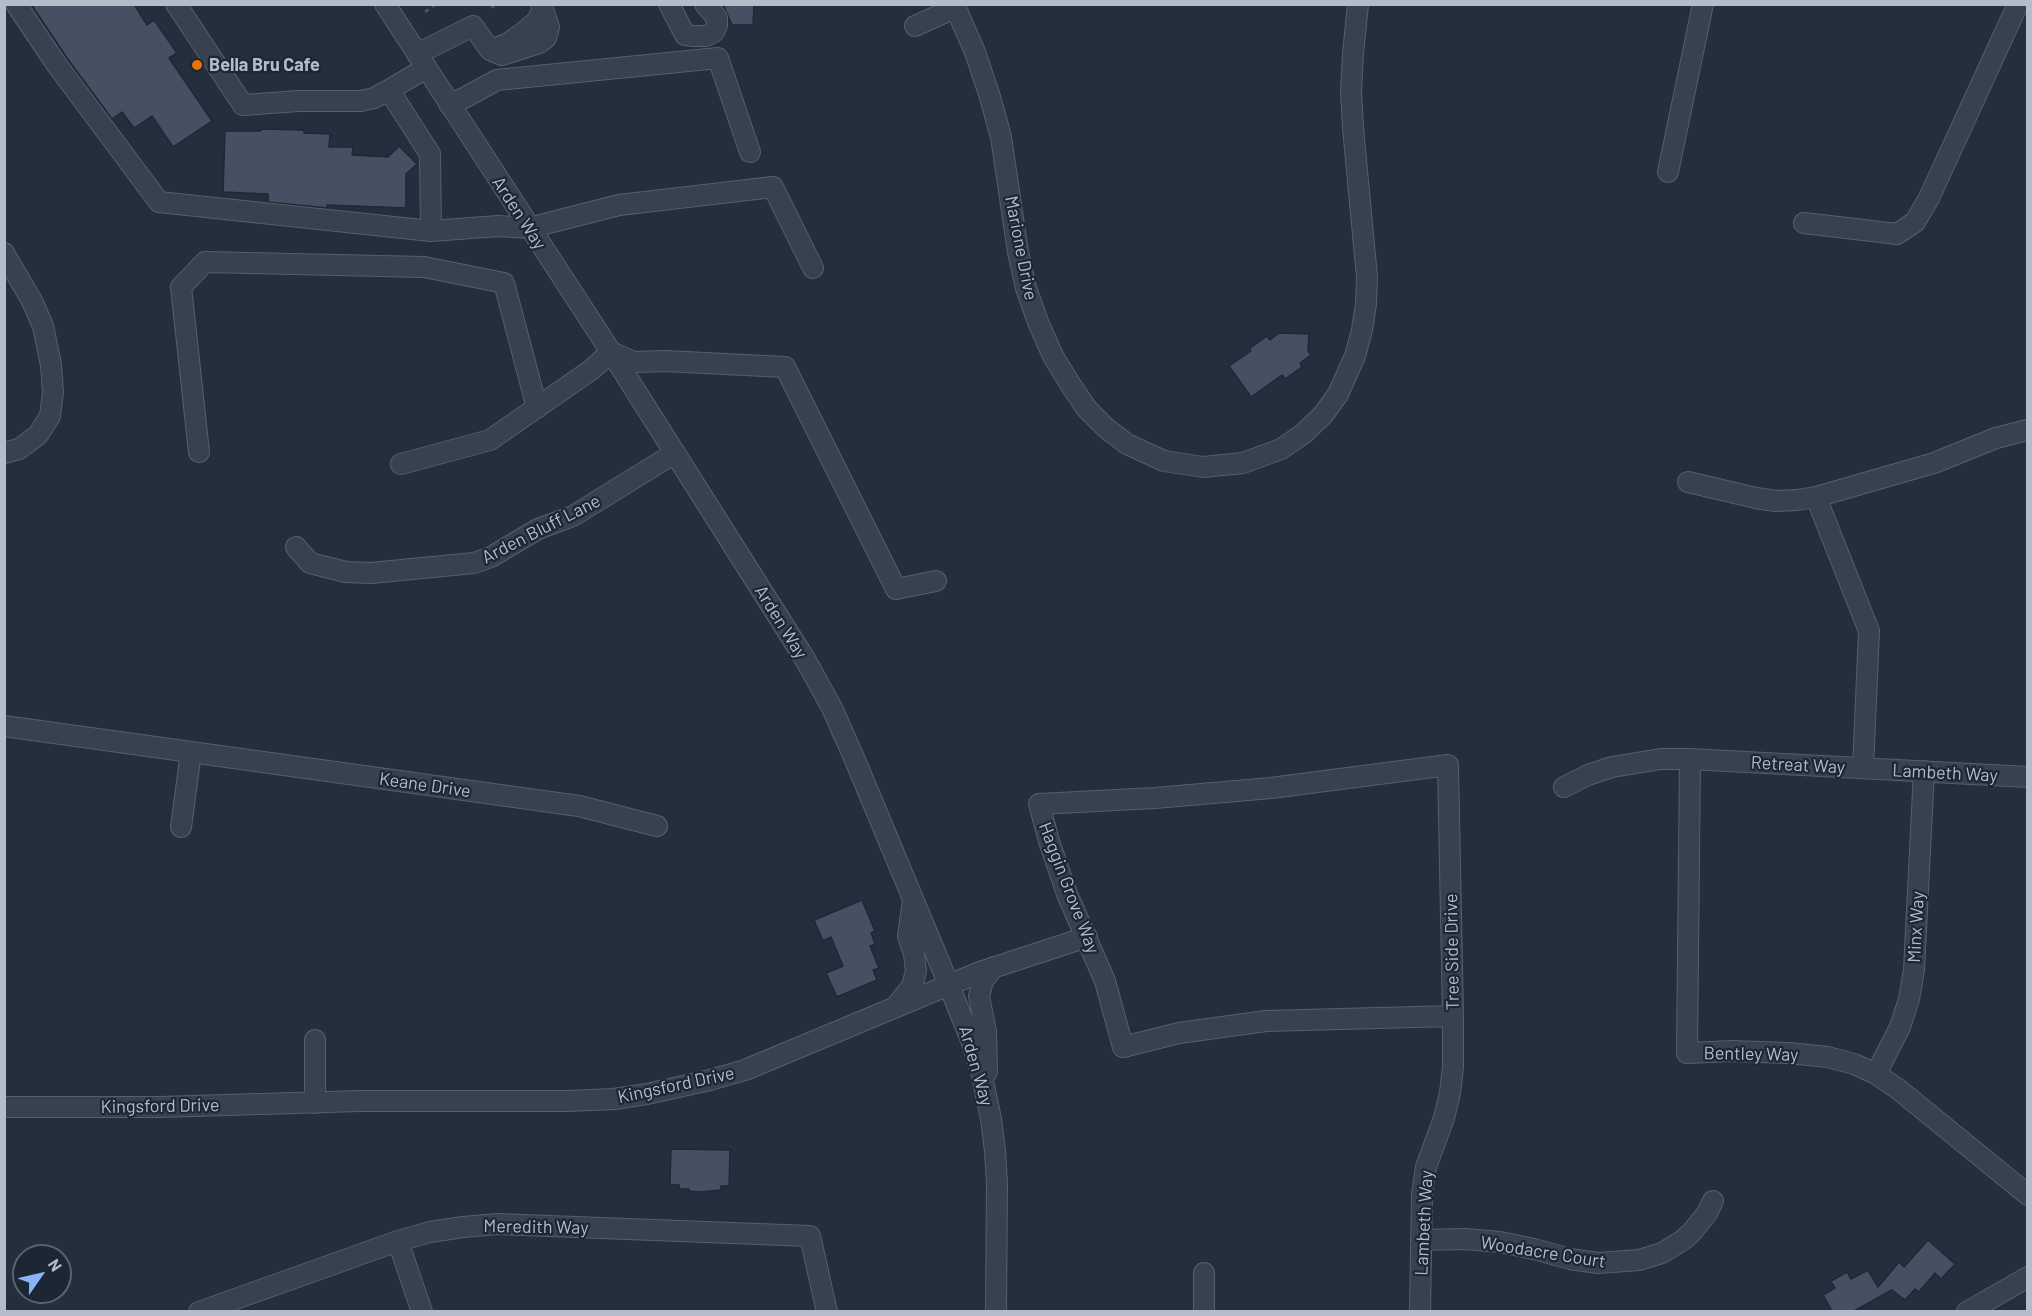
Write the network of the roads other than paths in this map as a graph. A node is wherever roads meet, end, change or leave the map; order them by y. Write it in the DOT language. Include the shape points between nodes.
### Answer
graph roads {
  1 [pos="16,4"];
  2 [pos="176,4"];
  3 [pos="384,4"];
  4 [pos="669,4"];
  5 [pos="705,4"];
  6 [pos="1358,4"];
  7 [pos="1703,4"];
  8 [pos="2018,4"];
  9 [pos="542,6"];
  10 [pos="954,6"];
  11 [pos="915,26"];
  12 [pos="421,61"];
  13 [pos="389,90"];
  14 [pos="449,104"];
  15 [pos="750,152"];
  16 [pos="1668,172"];
  17 [pos="1804,223"];
  18 [pos="529,228"];
  19 [pos="431,231"];
  20 [pos="4,254"];
  21 [pos="813,268"];
  22 [pos="611,352"];
  23 [pos="537,408"];
  24 [pos="2027,430"];
  25 [pos="199,452"];
  26 [pos="4,453"];
  27 [pos="675,453"];
  28 [pos="401,464"];
  29 [pos="1688,482"];
  30 [pos="1816,497"];
  31 [pos="296,547"];
  32 [pos="936,581"];
  33 [pos="4,726"];
  34 [pos="191,752"];
  35 [pos="1690,759"];
  36 [pos="1448,765"];
  37 [pos="1863,768"];
  38 [pos="1924,771"];
  39 [pos="2028,777"];
  40 [pos="1564,787"];
  41 [pos="657,826"];
  42 [pos="181,827"];
  43 [pos="914,900"];
  44 [pos="1087,937"];
  45 [pos="994,967"];
  46 [pos="949,985"];
  47 [pos="892,1010"];
  48 [pos="1453,1016"];
  49 [pos="315,1041"];
  50 [pos="1876,1074"];
  51 [pos="986,1095"];
  52 [pos="315,1103"];
  53 [pos="4,1107"];
  54 [pos="1437,1136"];
  55 [pos="2028,1195"];
  56 [pos="1713,1201"];
  57 [pos="1421,1240"];
  58 [pos="398,1241"];
  59 [pos="1204,1273"];
  60 [pos="2028,1277"];
  61 [pos="199,1311"];
  62 [pos="422,1311"];
  63 [pos="827,1311"];
  64 [pos="996,1311"];
  65 [pos="1204,1311"];
  66 [pos="1420,1311"];
  67 [pos="1967,1311"];
  1 -- 19 [label="street" via="159,202"];
  2 -- 13 [label="street" via="243,105 361,101"];
  3 -- 12 [label="street, Arden Way"];
  4 -- 5 [label="street" via="685,35 706,36 714,32 717,18"];
  6 -- 10 [label="street, Marione Drive" via="1351,91 1367,277 1366,304 1355,356 1338,394 1303,434 1269,454 1217,467 1164,461 1127,444 1087,409 1053,356 1026,288 990,97"];
  7 -- 16 [label="street"];
  8 -- 17 [label="street" via="1915,222 1897,234"];
  9 -- 12 [label="street" via="549,27 546,38 539,43 502,55 490,50 473,26"];
  10 -- 11 [label="street"];
  12 -- 13 [label="street"];
  12 -- 14 [label="street, Arden Way"];
  13 -- 19 [label="street" via="430,154"];
  14 -- 15 [label="street" via="497,80 718,58"];
  14 -- 18 [label="street, Arden Way"];
  18 -- 19 [label="street"];
  18 -- 21 [label="street" via="619,206 774,187"];
  18 -- 22 [label="street, Arden Way"];
  20 -- 26 [label="street" via="43,326 53,392 50,416 38,435 19,449"];
  22 -- 23 [label="street"];
  22 -- 27 [label="street, Arden Way"];
  22 -- 32 [label="street" via="634,362 785,368 896,589"];
  23 -- 25 [label="street" via="504,283 424,267 205,262 181,286"];
  23 -- 28 [label="street" via="490,440"];
  24 -- 30 [label="street" via="1934,463"];
  27 -- 31 [label="street, Arden Bluff Lane" via="573,516 538,529 474,563 346,572 310,563"];
  27 -- 43 [label="street, Arden Way" via="832,708"];
  29 -- 30 [label="street" via="1776,501"];
  30 -- 37 [label="street, Retreat Way" via="1869,631"];
  33 -- 34 [label="street, Keane Drive"];
  34 -- 41 [label="street, Keane Drive" via="579,806"];
  34 -- 42 [label="street"];
  35 -- 37 [label="street, Retreat Way"];
  35 -- 40 [label="street, Retreat Way" via="1628,764 1588,775"];
  35 -- 50 [label="street, Bentley Way" via="1687,1053 1733,1051 1828,1057"];
  36 -- 44 [label="street, Haggin Grove Way" via="1271,788 1039,804 1067,894"];
  36 -- 48 [label="street, Tree Side Drive"];
  37 -- 38 [label="street, Lambeth Way"];
  38 -- 39 [label="street, Lambeth Way"];
  38 -- 50 [label="street, Minx Way" via="1914,970 1900,1027"];
  43 -- 46 [label="street, Arden Way"];
  43 -- 47 [label="street" via="908,936 916,971 912,986"];
  44 -- 45 [label="street, Kingsford Drive"];
  44 -- 48 [label="street, Haggin Grove Way" via="1105,981 1123,1047 1222,1025"];
  45 -- 46 [label="street, Kingsford Drive"];
  45 -- 51 [label="street" via="983,981 979,996 986,1032"];
  46 -- 47 [label="street, Kingsford Drive"];
  46 -- 51 [label="street, Arden Way" via="971,1040"];
  47 -- 52 [label="street, Kingsford Drive" via="745,1070 647,1094 567,1101"];
  48 -- 54 [label="street, Tree Side Drive" via="1450,1093"];
  49 -- 52 [label="street"];
  50 -- 55 [label="street, Bentley Way"];
  51 -- 64 [label="street, Arden Way" via="997,1184"];
  52 -- 53 [label="street, Kingsford Drive"];
  54 -- 57 [label="street, Lambeth Way" via="1426,1167"];
  56 -- 57 [label="street, Woodacre Court" via="1683,1240 1662,1253 1630,1261 1580,1260 1500,1242"];
  57 -- 66 [label="street, Lambeth Way"];
  58 -- 61 [label="street, Meredith Way"];
  58 -- 62 [label="street"];
  58 -- 63 [label="street, Meredith Way" via="429,1232 497,1224 810,1236"];
  59 -- 65 [label="street"];
  60 -- 67 [label="street"];
}
